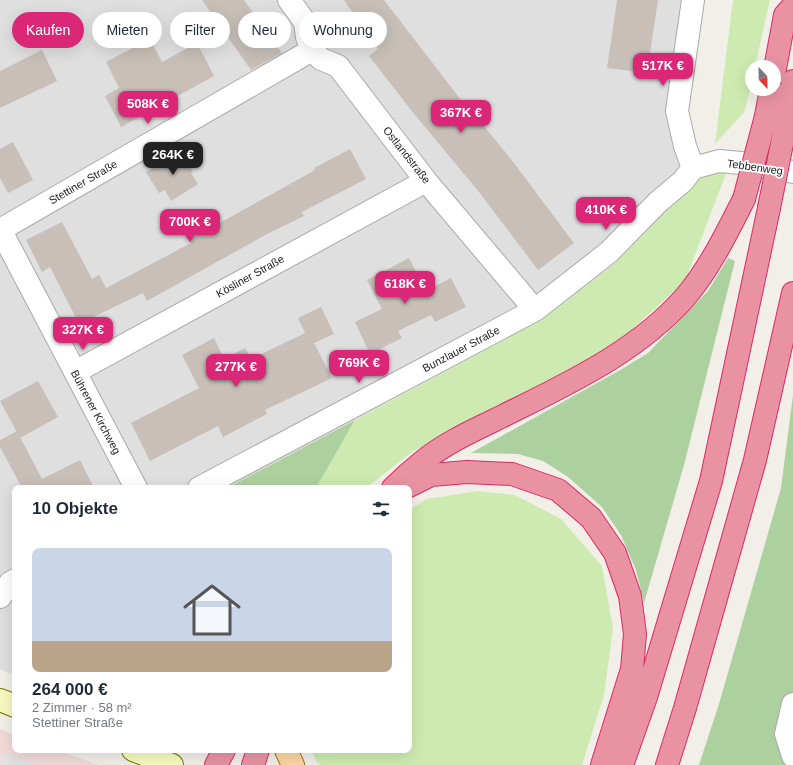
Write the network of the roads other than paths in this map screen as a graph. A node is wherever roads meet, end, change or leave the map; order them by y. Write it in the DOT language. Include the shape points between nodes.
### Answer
graph roads {
  1 [pos="289,0"];
  2 [pos="694,0"];
  3 [pos="793,6"];
  4 [pos="312,50"];
  5 [pos="777,60"];
  6 [pos="793,81"];
  7 [pos="772,96"];
  8 [pos="777,118"];
  9 [pos="693,168"];
  10 [pos="793,172"];
  11 [pos="426,180"];
  12 [pos="0,230"];
  13 [pos="793,293"];
  14 [pos="535,310"];
  15 [pos="75,372"];
  16 [pos="134,485"];
  17 [pos="205,485"];
  18 [pos="396,485"];
  19 [pos="411,485"];
  20 [pos="12,582"];
  21 [pos="0,597"];
  22 [pos="0,700"];
  23 [pos="793,704"];
  24 [pos="12,705"];
  25 [pos="141,753"];
  26 [pos="222,753"];
  27 [pos="257,753"];
  28 [pos="287,753"];
  29 [pos="793,756"];
  30 [pos="172,765"];
  31 [pos="216,765"];
  32 [pos="253,765"];
  33 [pos="293,765"];
  34 [pos="602,765"];
  35 [pos="622,765"];
  36 [pos="667,765"];
  1 -- 4 [label="street" via="305,22"];
  2 -- 9 [label="street" via="677,111"];
  3 -- 5 [label="highway" via="785,15"];
  4 -- 11 [label="street, Ostlandstraße" via="321,59 338,66"];
  4 -- 12 [label="street, Stettiner Straße"];
  6 -- 8 [label="highway"];
  7 -- 8 [label="highway"];
  8 -- 18 [label="highway, bridge" via="744,199 710,262 686,295 660,321 631,346 574,380 466,434 423,461"];
  8 -- 35 [label="highway, bridge" via="770,208 711,481 646,697"];
  9 -- 10 [label="street, Tebbenweg" via="719,162"];
  9 -- 14 [label="street, Bunzlauer Straße" via="683,181 658,202 609,252"];
  11 -- 14 [label="street, Ostlandstraße"];
  11 -- 15 [label="street, Kösliner Straße"];
  12 -- 15 [label="street, Bührener Kirchweg"];
  13 -- 36 [label="highway" via="755,460"];
  14 -- 17 [label="street, Bunzlauer Straße"];
  15 -- 16 [label="street, Bührener Kirchweg"];
  19 -- 34 [label="highway" via="430,475 467,472 512,474 558,490 591,518 615,553 630,596 635,634 632,669"];
  20 -- 21 [label="street"];
  22 -- 24 [label="street"];
  23 -- 29 [label="street" via="786,734"];
  25 -- 30 [label="street"];
  26 -- 31 [label="highway"];
  27 -- 32 [label="highway"];
  28 -- 33 [label="main road"];
}
